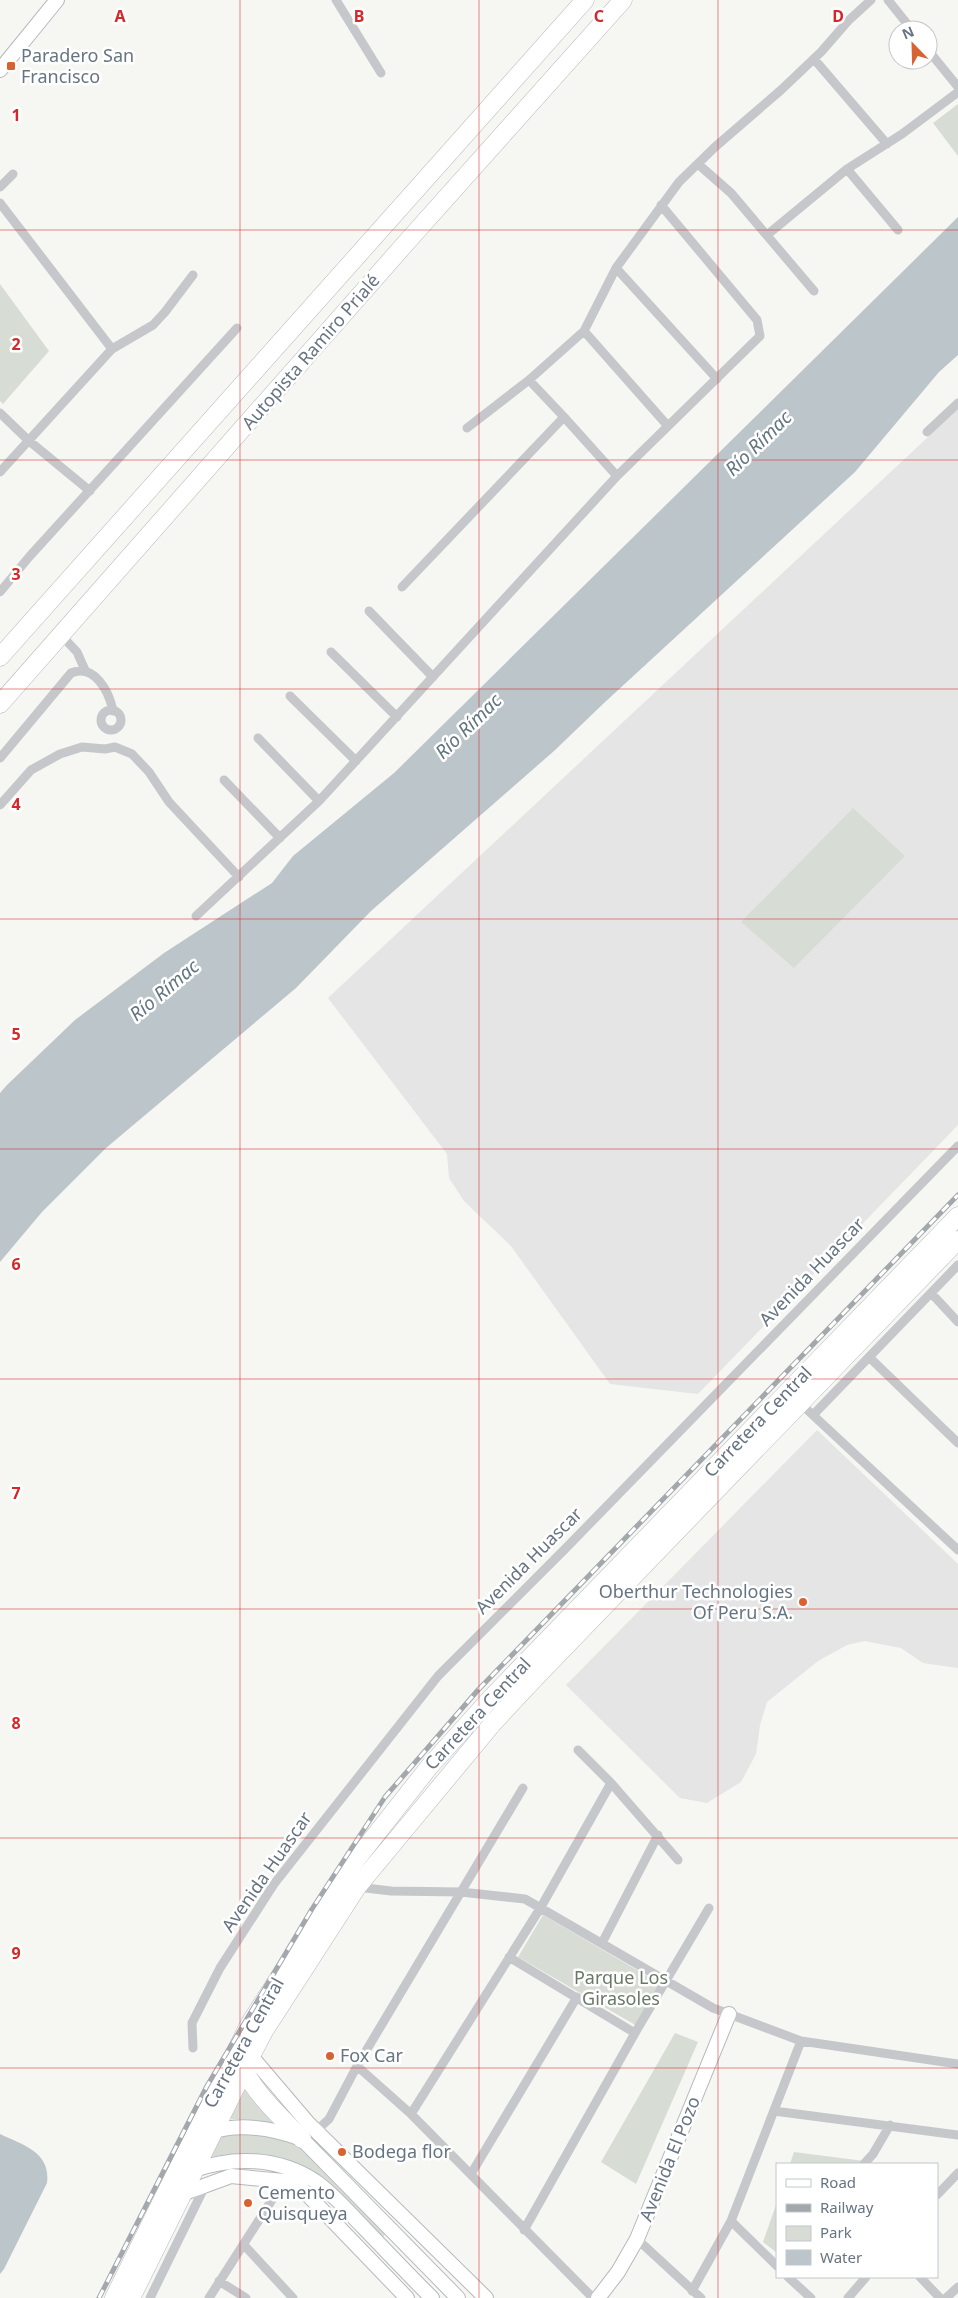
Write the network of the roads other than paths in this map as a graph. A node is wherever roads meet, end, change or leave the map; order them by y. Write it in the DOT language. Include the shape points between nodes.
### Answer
graph roads {
  1 [pos="57,0"];
  2 [pos="336,0"];
  3 [pos="585,0"];
  4 [pos="623,0"];
  5 [pos="871,0"];
  6 [pos="888,0"];
  7 [pos="904,20"];
  8 [pos="814,59"];
  9 [pos="938,62"];
  10 [pos="1,66"];
  11 [pos="381,73"];
  12 [pos="958,87"];
  13 [pos="958,92"];
  14 [pos="887,144"];
  15 [pos="698,164"];
  16 [pos="847,169"];
  17 [pos="13,174"];
  18 [pos="0,187"];
  19 [pos="0,203"];
  20 [pos="661,205"];
  21 [pos="898,230"];
  22 [pos="767,235"];
  23 [pos="616,268"];
  24 [pos="193,275"];
  25 [pos="814,291"];
  26 [pos="237,328"];
  27 [pos="584,331"];
  28 [pos="112,349"];
  29 [pos="717,379"];
  30 [pos="529,380"];
  31 [pos="958,403"];
  32 [pos="0,413"];
  33 [pos="564,417"];
  34 [pos="667,425"];
  35 [pos="467,428"];
  36 [pos="927,432"];
  37 [pos="28,440"];
  38 [pos="0,472"];
  39 [pos="616,476"];
  40 [pos="90,491"];
  41 [pos="402,587"];
  42 [pos="0,592"];
  43 [pos="369,611"];
  44 [pos="61,635"];
  45 [pos="332,652"];
  46 [pos="0,657"];
  47 [pos="85,670"];
  48 [pos="433,677"];
  49 [pos="290,696"];
  50 [pos="0,704"];
  51 [pos="113,711"];
  52 [pos="397,717"];
  53 [pos="258,738"];
  54 [pos="0,758"];
  55 [pos="356,761"];
  56 [pos="224,780"];
  57 [pos="319,801"];
  58 [pos="0,805"];
  59 [pos="280,838"];
  60 [pos="239,877"];
  61 [pos="196,916"];
  62 [pos="958,1146"];
  63 [pos="958,1216"];
  64 [pos="958,1240"];
  65 [pos="958,1265"];
  66 [pos="931,1294"];
  67 [pos="958,1322"];
  68 [pos="849,1340"];
  69 [pos="870,1357"];
  70 [pos="807,1410"];
  71 [pos="958,1442"];
  72 [pos="958,1550"];
  73 [pos="578,1750"];
  74 [pos="611,1783"];
  75 [pos="523,1788"];
  76 [pos="658,1835"];
  77 [pos="678,1860"];
  78 [pos="357,1887"];
  79 [pos="461,1892"];
  80 [pos="540,1906"];
  81 [pos="709,1908"];
  82 [pos="602,1943"];
  83 [pos="510,1957"];
  84 [pos="666,1981"];
  85 [pos="577,1998"];
  86 [pos="729,2014"];
  87 [pos="635,2033"];
  88 [pos="800,2041"];
  89 [pos="193,2048"];
  90 [pos="247,2063"];
  91 [pos="958,2064"];
  92 [pos="357,2066"];
  93 [pos="774,2111"];
  94 [pos="411,2114"];
  95 [pos="890,2125"];
  96 [pos="213,2131"];
  97 [pos="309,2135"];
  98 [pos="958,2136"];
  99 [pos="193,2139"];
  100 [pos="865,2163"];
  101 [pos="194,2170"];
  102 [pos="958,2173"];
  103 [pos="472,2174"];
  104 [pos="284,2181"];
  105 [pos="206,2184"];
  106 [pos="182,2194"];
  107 [pos="938,2195"];
  108 [pos="337,2200"];
  109 [pos="315,2203"];
  110 [pos="731,2221"];
  111 [pos="524,2230"];
  112 [pos="395,2234"];
  113 [pos="637,2239"];
  114 [pos="244,2245"];
  115 [pos="384,2248"];
  116 [pos="776,2264"];
  117 [pos="459,2272"];
  118 [pos="133,2277"];
  119 [pos="789,2278"];
  120 [pos="865,2278"];
  121 [pos="921,2278"];
  122 [pos="219,2281"];
  123 [pos="446,2286"];
  124 [pos="958,2286"];
  125 [pos="692,2290"];
  126 [pos="425,2295"];
  127 [pos="114,2298"];
  128 [pos="131,2298"];
  129 [pos="150,2298"];
  130 [pos="209,2298"];
  131 [pos="246,2298"];
  132 [pos="293,2298"];
  133 [pos="407,2298"];
  134 [pos="458,2298"];
  135 [pos="486,2298"];
  136 [pos="593,2298"];
  137 [pos="598,2298"];
  138 [pos="701,2298"];
  139 [pos="811,2298"];
  140 [pos="848,2298"];
  141 [pos="940,2298"];
  142 [pos="946,2298"];
  1 -- 10 [label="street"];
  2 -- 11 [label="street"];
  3 -- 46 [label="highway, Autopista Ramiro Prialé"];
  4 -- 44 [label="highway, Autopista Ramiro Prialé"];
  5 -- 8 [label="street"];
  6 -- 7 [label="street"];
  8 -- 14 [label="street"];
  8 -- 15 [label="street"];
  9 -- 12 [label="street"];
  13 -- 14 [label="street"];
  14 -- 16 [label="street"];
  15 -- 20 [label="street"];
  15 -- 22 [label="street" via="731,193"];
  16 -- 21 [label="street"];
  16 -- 22 [label="street"];
  17 -- 18 [label="street"];
  19 -- 28 [label="street"];
  20 -- 23 [label="street"];
  20 -- 29 [label="street" via="757,320 760,336"];
  22 -- 25 [label="street"];
  23 -- 27 [label="street"];
  23 -- 29 [label="street"];
  24 -- 28 [label="street" via="153,325"];
  26 -- 40 [label="street"];
  27 -- 30 [label="street"];
  27 -- 34 [label="street"];
  28 -- 37 [label="street"];
  29 -- 34 [label="street"];
  30 -- 33 [label="street"];
  30 -- 35 [label="street"];
  31 -- 36 [label="street"];
  32 -- 37 [label="street"];
  33 -- 39 [label="street"];
  33 -- 41 [label="street"];
  34 -- 39 [label="street"];
  37 -- 38 [label="street"];
  37 -- 40 [label="street"];
  39 -- 48 [label="street"];
  40 -- 42 [label="street"];
  43 -- 48 [label="street"];
  44 -- 47 [label="street" via="77,652"];
  44 -- 50 [label="highway, Autopista Ramiro Prialé"];
  45 -- 52 [label="street"];
  47 -- 51 [label="street" via="99,680 111,699"];
  47 -- 54 [label="street" via="71,673"];
  48 -- 52 [label="street"];
  49 -- 55 [label="street"];
  52 -- 55 [label="street"];
  53 -- 57 [label="street"];
  55 -- 57 [label="street"];
  56 -- 59 [label="street"];
  57 -- 59 [label="street"];
  58 -- 60 [label="street" via="32,770 60,754 82,747 115,747 132,754 170,802"];
  59 -- 60 [label="street"];
  60 -- 61 [label="street"];
  62 -- 89 [label="street, Avenida Huascar" via="438,1676 274,1884 220,1968 192,2023"];
  63 -- 68 [label="highway, Carretera Central"];
  64 -- 68 [label="highway, Carretera Central"];
  65 -- 66 [label="street"];
  66 -- 67 [label="street"];
  66 -- 69 [label="street"];
  68 -- 70 [label="highway, Carretera Central"];
  68 -- 99 [label="highway, Carretera Central" via="491,1698 429,1767 348,1870 250,2023"];
  69 -- 70 [label="street"];
  69 -- 71 [label="street"];
  70 -- 72 [label="street"];
  70 -- 78 [label="highway, Carretera Central" via="493,1723"];
  73 -- 74 [label="street"];
  74 -- 76 [label="street"];
  74 -- 80 [label="street"];
  75 -- 79 [label="street"];
  76 -- 77 [label="street"];
  76 -- 82 [label="street"];
  78 -- 79 [label="street"];
  78 -- 90 [label="highway, Carretera Central" via="264,2031"];
  79 -- 80 [label="street" via="524,1899"];
  79 -- 92 [label="street"];
  80 -- 82 [label="street"];
  80 -- 83 [label="street"];
  81 -- 84 [label="street"];
  82 -- 84 [label="street"];
  83 -- 85 [label="street"];
  83 -- 94 [label="street"];
  84 -- 86 [label="street"];
  84 -- 87 [label="street"];
  85 -- 87 [label="street"];
  85 -- 103 [label="street"];
  86 -- 88 [label="street"];
  86 -- 113 [label="street, Avenida El Pozo"];
  87 -- 111 [label="street"];
  88 -- 91 [label="street"];
  88 -- 93 [label="street"];
  90 -- 96 [label="highway, Carretera Central"];
  90 -- 97 [label="highway" via="251,2085 263,2100"];
  92 -- 94 [label="street"];
  92 -- 97 [label="street" via="329,2119"];
  93 -- 95 [label="street"];
  93 -- 110 [label="street"];
  94 -- 103 [label="street"];
  95 -- 98 [label="street"];
  95 -- 100 [label="street"];
  96 -- 97 [label="street" via="237,2127"];
  96 -- 99 [label="street"];
  96 -- 101 [label="highway, Carretera Central"];
  97 -- 112 [label="street"];
  97 -- 117 [label="street"];
  99 -- 118 [label="highway, Carretera Central"];
  101 -- 106 [label="highway, Carretera Central"];
  101 -- 108 [label="street" via="233,2160 278,2164 316,2182"];
  102 -- 107 [label="street"];
  103 -- 111 [label="street"];
  104 -- 105 [label="street" via="231,2176"];
  104 -- 109 [label="street" via="302,2189"];
  104 -- 114 [label="street"];
  105 -- 106 [label="street"];
  105 -- 129 [label="street"];
  106 -- 118 [label="highway, Carretera Central"];
  108 -- 109 [label="street"];
  108 -- 115 [label="street"];
  109 -- 133 [label="street"];
  110 -- 116 [label="street"];
  110 -- 125 [label="street"];
  111 -- 136 [label="street"];
  112 -- 115 [label="street" via="384,2242"];
  112 -- 123 [label="street"];
  113 -- 125 [label="street"];
  113 -- 137 [label="street, Avenida El Pozo"];
  114 -- 122 [label="street"];
  114 -- 132 [label="street"];
  115 -- 126 [label="street"];
  117 -- 123 [label="street"];
  117 -- 135 [label="street"];
  118 -- 127 [label="highway, Carretera Central"];
  118 -- 128 [label="highway, Carretera Central"];
  119 -- 139 [label="street"];
  120 -- 140 [label="street"];
  121 -- 141 [label="street"];
  122 -- 130 [label="street"];
  122 -- 131 [label="street"];
  123 -- 134 [label="street"];
  124 -- 142 [label="street"];
  125 -- 138 [label="street"];
}
